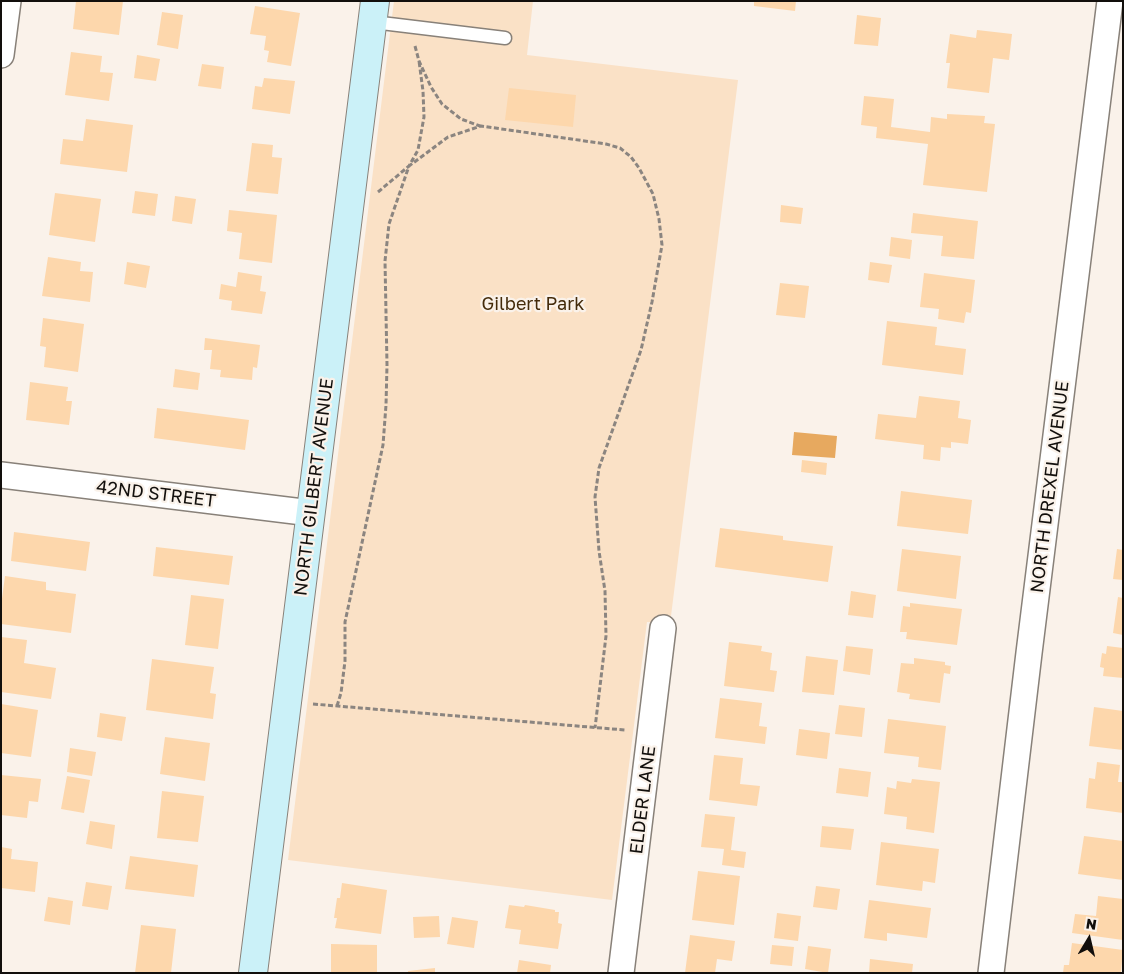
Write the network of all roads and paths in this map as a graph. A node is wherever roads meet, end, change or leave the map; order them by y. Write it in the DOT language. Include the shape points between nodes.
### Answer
graph roads {
  1 [pos="8,1"];
  2 [pos="1110,1"];
  3 [pos="374,12"];
  4 [pos="413,27"];
  5 [pos="505,38"];
  6 [pos="1,55"];
  7 [pos="419,61"];
  8 [pos="481,126"];
  9 [pos="409,166"];
  10 [pos="1,475"];
  11 [pos="311,513"];
  12 [pos="663,628"];
  13 [pos="287,702"];
  14 [pos="337,706"];
  15 [pos="595,728"];
  16 [pos="651,733"];
  17 [pos="253,973"];
  18 [pos="621,973"];
  19 [pos="991,973"];
  1 -- 6 [label="street"];
  2 -- 19 [label="street, NORTH DREXEL AVENUE"];
  3 -- 4 [label="lane"];
  3 -- 11 [label="street, NORTH GILBERT AVENUE"];
  4 -- 5 [label="lane"];
  4 -- 7 [label="path"];
  7 -- 8 [label="path" via="442,104 461,119"];
  7 -- 9 [label="path" via="424,116 418,150"];
  8 -- 9 [label="path" via="448,137"];
  8 -- 15 [label="path" via="620,148 639,168 653,194 660,219 662,245 641,350 600,468 595,496 605,591 606,636"];
  9 -- 14 [label="path" via="389,224 384,261 387,365 383,445 345,622 345,661"];
  10 -- 11 [label="street, 42ND STREET"];
  11 -- 13 [label="street, NORTH GILBERT AVENUE"];
  12 -- 16 [label="street, ELDER LANE"];
  13 -- 14 [label="path"];
  13 -- 17 [label="street, NORTH GILBERT AVENUE"];
  14 -- 15 [label="path"];
  15 -- 16 [label="path"];
  16 -- 18 [label="street, ELDER LANE"];
}
